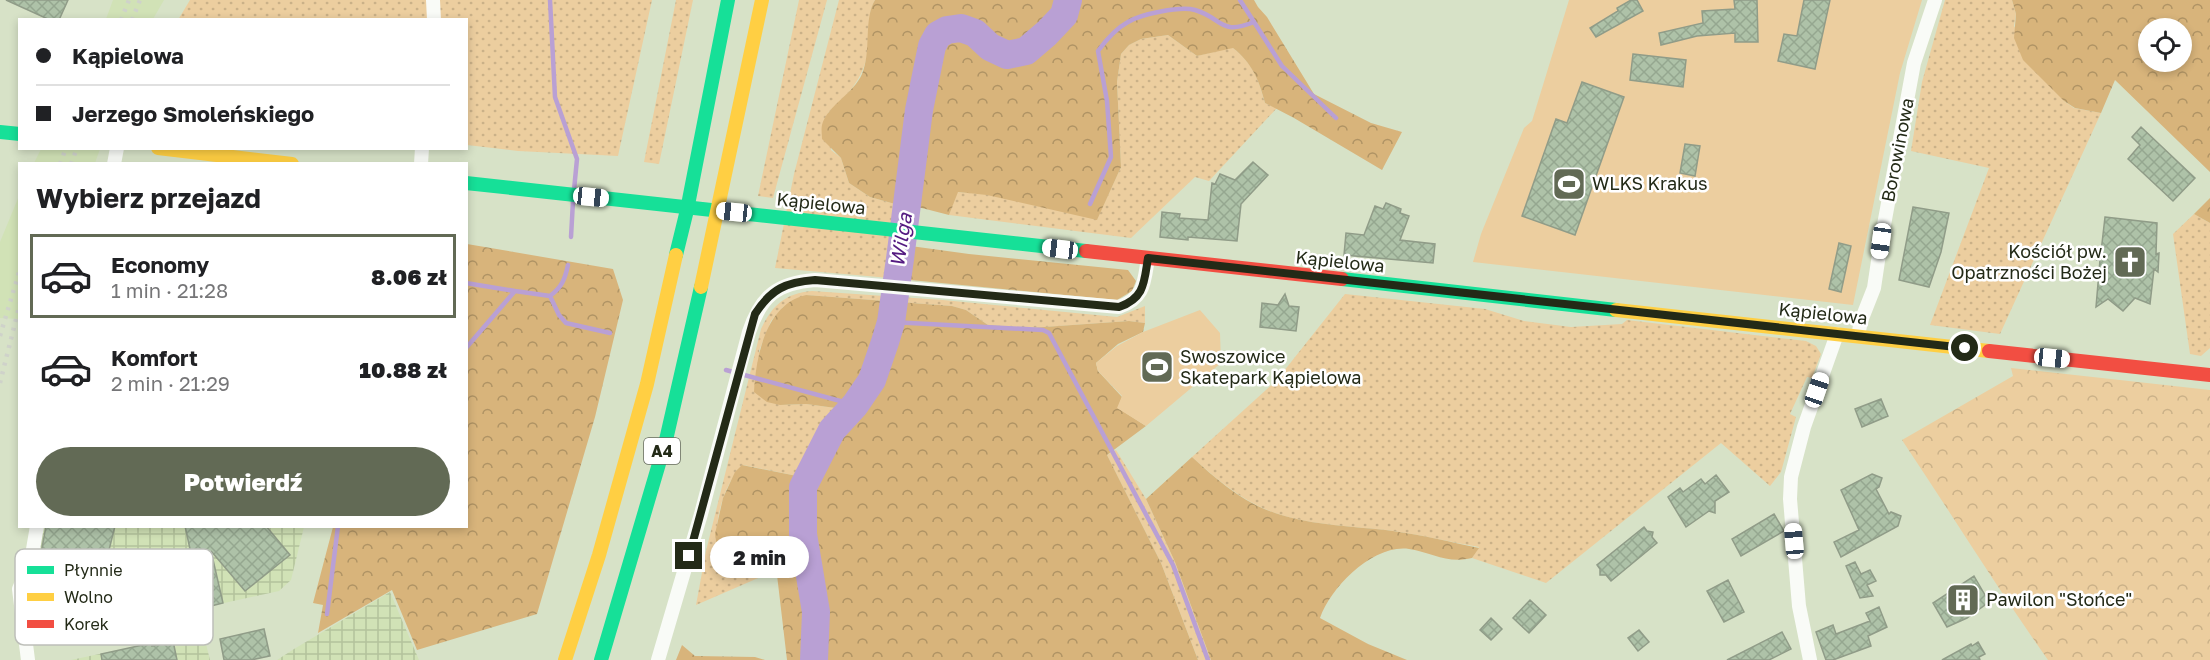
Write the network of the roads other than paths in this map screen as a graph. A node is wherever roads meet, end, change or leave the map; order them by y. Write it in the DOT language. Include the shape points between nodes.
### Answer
graph roads {
  1 [pos="433,0"];
  2 [pos="728,0"];
  3 [pos="762,0"];
  4 [pos="1935,0"];
  5 [pos="434,18"];
  6 [pos="0,132"];
  7 [pos="18,134"];
  8 [pos="175,150"];
  9 [pos="275,162"];
  10 [pos="468,183"];
  11 [pos="1148,258"];
  12 [pos="1837,334"];
  13 [pos="1858,336"];
  14 [pos="2210,375"];
  15 [pos="37,528"];
  16 [pos="33,549"];
  17 [pos="26,645"];
  18 [pos="28,660"];
  19 [pos="566,660"];
  20 [pos="601,660"];
  21 [pos="658,660"];
  22 [pos="1810,660"];
  1 -- 5 [label="street"];
  2 -- 19 [label="main road, A4" via="687,210 647,384"];
  3 -- 20 [label="main road, A4" via="674,409"];
  4 -- 13 [label="street, Borowinowa" via="1914,63 1874,288"];
  6 -- 7 [label="main road"];
  8 -- 9 [label="main road"];
  10 -- 11 [label="main road, Kąpielowa"];
  11 -- 12 [label="main road, Kąpielowa"];
  11 -- 21 [label="street" via="1138,296 1119,307 815,280 799,281 764,299 755,314 737,374"];
  12 -- 13 [label="main road, Kąpielowa"];
  12 -- 22 [label="street" via="1791,477 1799,606"];
  13 -- 14 [label="main road, Kąpielowa"];
  15 -- 16 [label="street"];
  17 -- 18 [label="street"];
}
